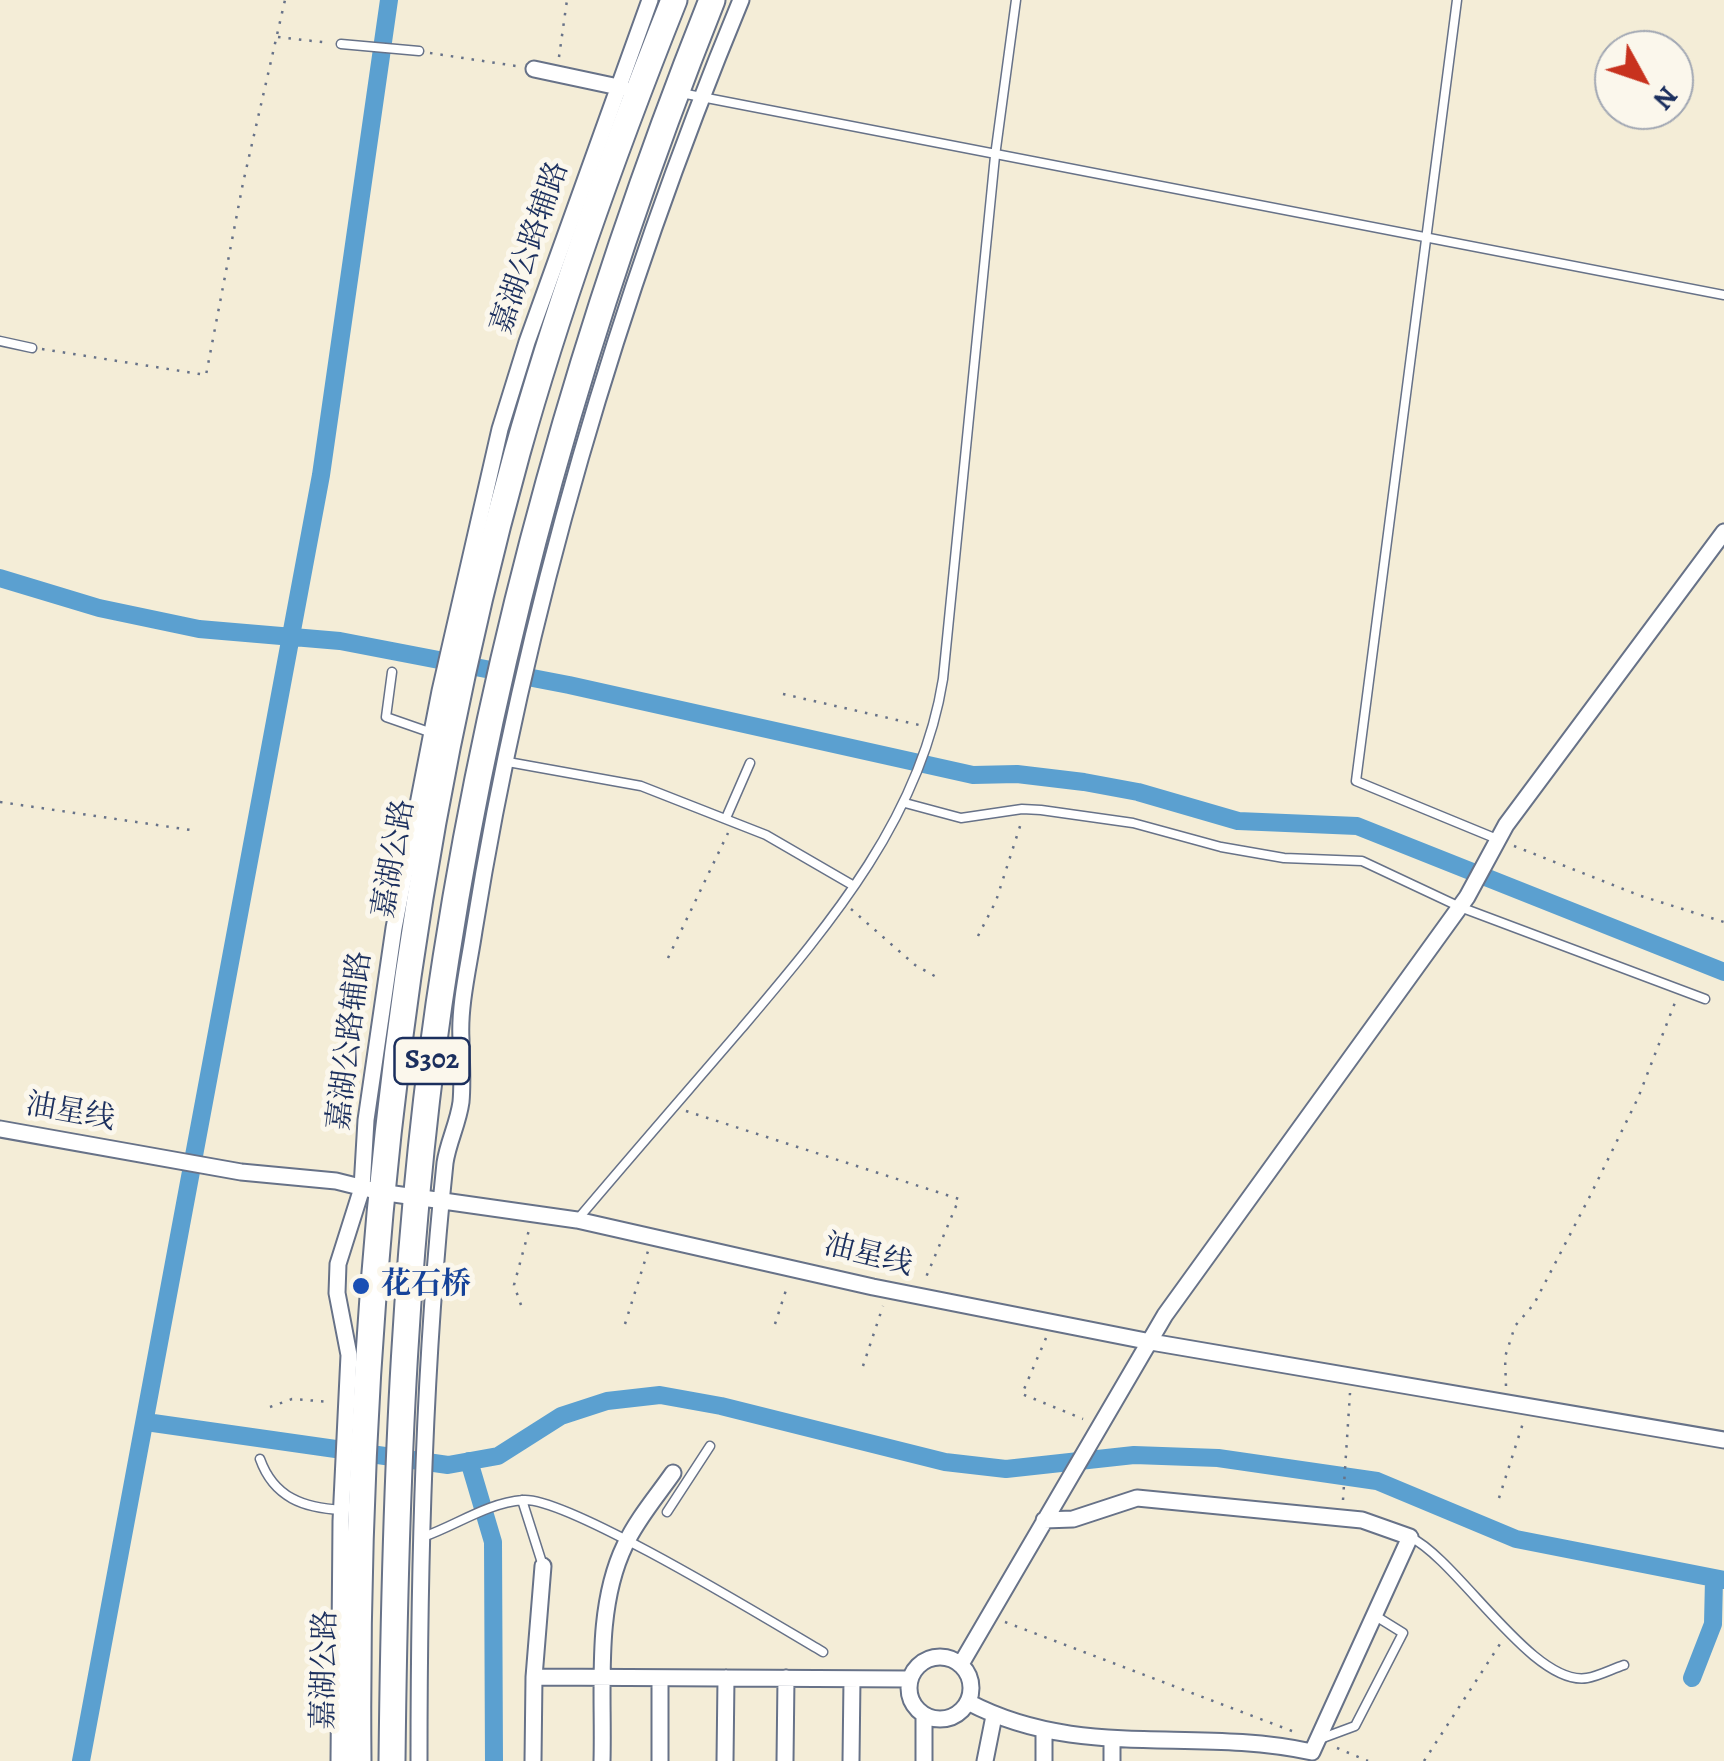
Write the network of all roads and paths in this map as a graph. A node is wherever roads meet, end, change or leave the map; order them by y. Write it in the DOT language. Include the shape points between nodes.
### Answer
graph roads {
  1 [pos="286,0"];
  2 [pos="567,0"];
  3 [pos="650,0"];
  4 [pos="674,0"];
  5 [pos="712,0"];
  6 [pos="741,0"];
  7 [pos="1016,0"];
  8 [pos="1457,0"];
  9 [pos="276,37"];
  10 [pos="342,44"];
  11 [pos="419,52"];
  12 [pos="534,68"];
  13 [pos="556,73"];
  14 [pos="627,90"];
  15 [pos="677,92"];
  16 [pos="704,97"];
  17 [pos="995,156"];
  18 [pos="1426,240"];
  19 [pos="1724,296"];
  20 [pos="0,342"];
  21 [pos="32,348"];
  22 [pos="1724,532"];
  23 [pos="520,642"];
  24 [pos="392,672"];
  25 [pos="449,693"];
  26 [pos="783,694"];
  27 [pos="507,701"];
  28 [pos="935,728"];
  29 [pos="432,733"];
  30 [pos="508,762"];
  31 [pos="750,762"];
  32 [pos="908,798"];
  33 [pos="0,802"];
  34 [pos="1022,808"];
  35 [pos="730,820"];
  36 [pos="192,830"];
  37 [pos="1495,846"];
  38 [pos="854,886"];
  39 [pos="1464,902"];
  40 [pos="844,903"];
  41 [pos="1724,922"];
  42 [pos="978,936"];
  43 [pos="668,958"];
  44 [pos="940,978"];
  45 [pos="1680,990"];
  46 [pos="1705,999"];
  47 [pos="678,1103"];
  48 [pos="0,1129"];
  49 [pos="371,1190"];
  50 [pos="429,1200"];
  51 [pos="534,1214"];
  52 [pos="576,1220"];
  53 [pos="653,1235"];
  54 [pos="793,1266"];
  55 [pos="888,1290"];
  56 [pos="918,1297"];
  57 [pos="521,1305"];
  58 [pos="1053,1323"];
  59 [pos="624,1324"];
  60 [pos="774,1324"];
  61 [pos="1151,1342"];
  62 [pos="863,1366"];
  63 [pos="1351,1376"];
  64 [pos="1502,1403"];
  65 [pos="270,1407"];
  66 [pos="1528,1408"];
  67 [pos="352,1413"];
  68 [pos="1096,1429"];
  69 [pos="1724,1440"];
  70 [pos="710,1446"];
  71 [pos="260,1459"];
  72 [pos="673,1482"];
  73 [pos="1344,1495"];
  74 [pos="1499,1498"];
  75 [pos="522,1500"];
  76 [pos="349,1505"];
  77 [pos="666,1512"];
  78 [pos="410,1516"];
  79 [pos="1044,1520"];
  80 [pos="1410,1536"];
  81 [pos="420,1538"];
  82 [pos="626,1540"];
  83 [pos="543,1566"];
  84 [pos="1374,1615"];
  85 [pos="989,1616"];
  86 [pos="1507,1634"];
  87 [pos="823,1652"];
  88 [pos="961,1664"];
  89 [pos="1624,1665"];
  90 [pos="534,1677"];
  91 [pos="604,1678"];
  92 [pos="660,1678"];
  93 [pos="726,1678"];
  94 [pos="786,1678"];
  95 [pos="852,1678"];
  96 [pos="910,1679"];
  97 [pos="968,1702"];
  98 [pos="924,1715"];
  99 [pos="994,1716"];
  100 [pos="1044,1735"];
  101 [pos="1112,1740"];
  102 [pos="1317,1740"];
  103 [pos="1178,1742"];
  104 [pos="339,1761"];
  105 [pos="358,1761"];
  106 [pos="392,1761"];
  107 [pos="419,1761"];
  108 [pos="533,1761"];
  109 [pos="602,1761"];
  110 [pos="660,1761"];
  111 [pos="725,1761"];
  112 [pos="785,1761"];
  113 [pos="851,1761"];
  114 [pos="924,1761"];
  115 [pos="985,1761"];
  116 [pos="1044,1761"];
  117 [pos="1112,1761"];
  118 [pos="1178,1761"];
  119 [pos="1368,1761"];
  120 [pos="1424,1761"];
  1 -- 9 [label="path"];
  2 -- 13 [label="path"];
  3 -- 14 [label="street"];
  4 -- 14 [label="main road, 嘉湖公路 / S302"];
  5 -- 15 [label="main road, S302"];
  6 -- 16 [label="street"];
  7 -- 17 [label="lane"];
  8 -- 18 [label="lane"];
  9 -- 10 [label="path"];
  9 -- 21 [label="path" via="206,374"];
  10 -- 11 [label="lane"];
  11 -- 12 [label="path"];
  12 -- 13 [label="street"];
  13 -- 14 [label="street"];
  14 -- 25 [label="main road, 嘉湖公路 / S302"];
  15 -- 16 [label="lane"];
  15 -- 23 [label="main road, S302" via="565,425"];
  16 -- 17 [label="lane"];
  16 -- 23 [label="street" via="620,330"];
  17 -- 18 [label="lane"];
  17 -- 28 [label="lane"];
  18 -- 19 [label="lane"];
  18 -- 37 [label="lane" via="1356,781"];
  20 -- 21 [label="lane"];
  22 -- 37 [label="street"];
  23 -- 27 [label="main road, S302"];
  24 -- 29 [label="lane" via="386,717"];
  25 -- 29 [label="street, 嘉湖公路辅路"];
  25 -- 49 [label="main road, 嘉湖公路 / S302"];
  26 -- 28 [label="path"];
  27 -- 30 [label="street"];
  27 -- 50 [label="main road, S302" via="446,957"];
  28 -- 32 [label="lane"];
  29 -- 49 [label="street, 嘉湖公路辅路" via="381,1008"];
  30 -- 35 [label="lane" via="641,786"];
  30 -- 50 [label="street" via="474,932 460,1036 461,1102"];
  31 -- 35 [label="lane"];
  32 -- 34 [label="lane" via="961,818"];
  32 -- 38 [label="lane"];
  33 -- 36 [label="path"];
  34 -- 39 [label="lane" via="1284,858 1362,861"];
  34 -- 42 [label="path" via="1015,849"];
  35 -- 38 [label="lane"];
  35 -- 43 [label="path"];
  37 -- 39 [label="street"];
  37 -- 41 [label="path"];
  38 -- 40 [label="lane"];
  39 -- 45 [label="lane"];
  39 -- 61 [label="street"];
  40 -- 44 [label="path" via="914,965"];
  40 -- 47 [label="lane"];
  45 -- 46 [label="lane"];
  45 -- 64 [label="path" via="1590,1196 1534,1304 1515,1326"];
  47 -- 52 [label="lane"];
  47 -- 56 [label="path" via="959,1199"];
  48 -- 49 [label="street, 油星线"];
  49 -- 50 [label="street, 油星线"];
  49 -- 67 [label="main road, 嘉湖公路 / S302"];
  49 -- 67 [label="street, 嘉湖公路辅路" via="338,1264"];
  50 -- 51 [label="street, 油星线"];
  50 -- 78 [label="main road, S302"];
  51 -- 52 [label="street, 油星线"];
  51 -- 57 [label="path" via="514,1285"];
  52 -- 53 [label="street, 油星线"];
  53 -- 54 [label="street, 油星线"];
  53 -- 59 [label="path"];
  54 -- 55 [label="street, 油星线"];
  54 -- 60 [label="path"];
  55 -- 56 [label="street, 油星线"];
  55 -- 62 [label="path"];
  56 -- 58 [label="street, 油星线"];
  58 -- 61 [label="street, 油星线"];
  58 -- 68 [label="path" via="1022,1394"];
  61 -- 63 [label="street, 油星线"];
  61 -- 68 [label="street"];
  63 -- 64 [label="street, 油星线"];
  63 -- 73 [label="path"];
  64 -- 66 [label="street, 油星线"];
  65 -- 67 [label="path" via="292,1399"];
  66 -- 69 [label="street, 油星线"];
  66 -- 74 [label="path"];
  67 -- 76 [label="main road, 嘉湖公路 / S302"];
  68 -- 79 [label="street"];
  70 -- 72 [label="lane"];
  71 -- 76 [label="lane" via="293,1502"];
  72 -- 77 [label="lane"];
  72 -- 82 [label="street"];
  75 -- 81 [label="lane"];
  75 -- 82 [label="lane"];
  75 -- 83 [label="lane"];
  76 -- 104 [label="street"];
  76 -- 105 [label="main road, 嘉湖公路"];
  78 -- 81 [label="street"];
  78 -- 106 [label="main road"];
  79 -- 80 [label="street" via="1074,1519 1137,1498 1362,1520"];
  79 -- 85 [label="street"];
  80 -- 84 [label="street"];
  80 -- 86 [label="lane" via="1448,1565"];
  81 -- 107 [label="street"];
  82 -- 87 [label="lane"];
  82 -- 91 [label="street" via="607,1604"];
  83 -- 90 [label="street"];
  84 -- 102 [label="street"];
  84 -- 102 [label="lane" via="1402,1633 1355,1726"];
  85 -- 88 [label="street"];
  85 -- 102 [label="path"];
  86 -- 89 [label="lane" via="1568,1676 1585,1679"];
  86 -- 120 [label="path"];
  88 -- 96 [label="street" via="932,1658"];
  88 -- 97 [label="street" via="971,1682"];
  90 -- 91 [label="street"];
  90 -- 108 [label="street"];
  91 -- 92 [label="street"];
  91 -- 109 [label="street"];
  92 -- 93 [label="street"];
  92 -- 110 [label="street"];
  93 -- 94 [label="street"];
  93 -- 111 [label="street"];
  94 -- 95 [label="street"];
  94 -- 112 [label="street"];
  95 -- 96 [label="street"];
  95 -- 113 [label="street"];
  96 -- 98 [label="street" via="911,1699"];
  97 -- 98 [label="street" via="954,1716"];
  97 -- 99 [label="street"];
  98 -- 114 [label="street"];
  99 -- 100 [label="street"];
  99 -- 115 [label="street"];
  100 -- 101 [label="street"];
  100 -- 116 [label="street"];
  101 -- 103 [label="street"];
  101 -- 117 [label="street"];
  102 -- 103 [label="street" via="1312,1752 1270,1743"];
  102 -- 119 [label="path"];
  103 -- 118 [label="street"];
}
